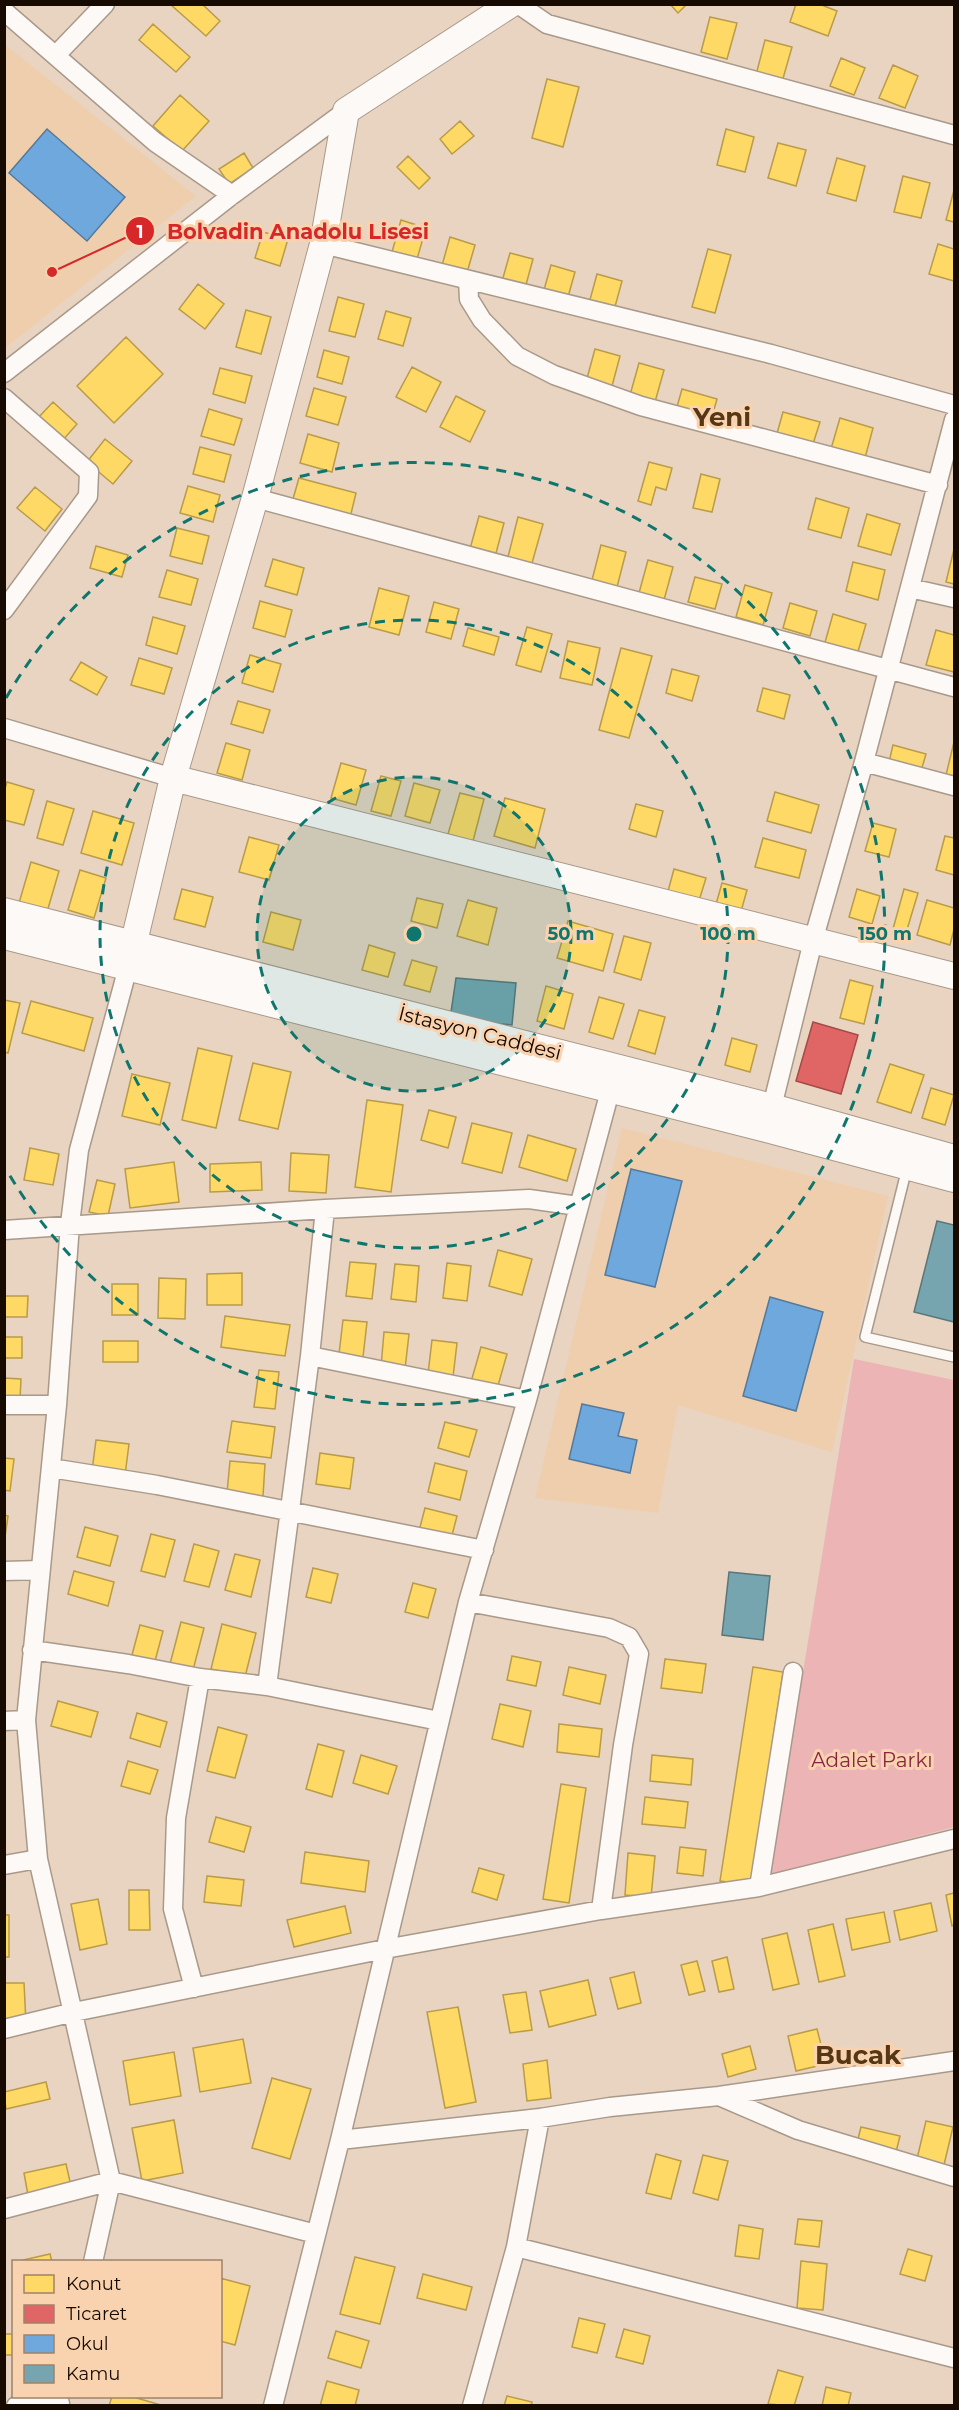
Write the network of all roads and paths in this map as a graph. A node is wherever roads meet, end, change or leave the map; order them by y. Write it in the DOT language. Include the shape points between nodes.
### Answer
graph roads {
  1 [pos="105,4"];
  2 [pos="511,4"];
  3 [pos="518,4"];
  4 [pos="4,11"];
  5 [pos="56,55"];
  6 [pos="346,111"];
  7 [pos="954,135"];
  8 [pos="232,195"];
  9 [pos="323,244"];
  10 [pos="468,280"];
  11 [pos="4,373"];
  12 [pos="4,398"];
  13 [pos="954,405"];
  14 [pos="954,420"];
  15 [pos="938,485"];
  16 [pos="255,498"];
  17 [pos="910,588"];
  18 [pos="954,598"];
  19 [pos="4,610"];
  20 [pos="888,669"];
  21 [pos="954,687"];
  22 [pos="4,728"];
  23 [pos="864,762"];
  24 [pos="173,778"];
  25 [pos="954,786"];
  26 [pos="4,911"];
  27 [pos="4,936"];
  28 [pos="813,941"];
  29 [pos="130,956"];
  30 [pos="954,976"];
  31 [pos="610,1091"];
  32 [pos="769,1118"];
  33 [pos="954,1158"];
  34 [pos="908,1166"];
  35 [pos="954,1179"];
  36 [pos="578,1206"];
  37 [pos="325,1209"];
  38 [pos="70,1224"];
  39 [pos="4,1230"];
  40 [pos="310,1356"];
  41 [pos="954,1357"];
  42 [pos="527,1400"];
  43 [pos="57,1405"];
  44 [pos="4,1406"];
  45 [pos="51,1468"];
  46 [pos="291,1512"];
  47 [pos="484,1550"];
  48 [pos="40,1570"];
  49 [pos="4,1571"];
  50 [pos="468,1602"];
  51 [pos="32,1650"];
  52 [pos="793,1672"];
  53 [pos="200,1678"];
  54 [pos="267,1686"];
  55 [pos="26,1720"];
  56 [pos="4,1721"];
  57 [pos="439,1721"];
  58 [pos="954,1839"];
  59 [pos="38,1859"];
  60 [pos="4,1865"];
  61 [pos="759,1887"];
  62 [pos="601,1910"];
  63 [pos="385,1949"];
  64 [pos="194,1988"];
  65 [pos="74,2012"];
  66 [pos="4,2029"];
  67 [pos="954,2061"];
  68 [pos="719,2096"];
  69 [pos="540,2118"];
  70 [pos="340,2140"];
  71 [pos="954,2177"];
  72 [pos="111,2181"];
  73 [pos="4,2209"];
  74 [pos="316,2234"];
  75 [pos="516,2247"];
  76 [pos="93,2260"];
  77 [pos="954,2358"];
  78 [pos="60,2402"];
  79 [pos="16,2406"];
  80 [pos="273,2406"];
  81 [pos="472,2406"];
  1 -- 5 [label="street"];
  2 -- 6 [label="main road"];
  3 -- 7 [label="street" via="547,24"];
  4 -- 5 [label="street"];
  5 -- 8 [label="street" via="155,142"];
  6 -- 8 [label="street"];
  6 -- 9 [label="main road"];
  8 -- 11 [label="street"];
  9 -- 10 [label="street"];
  9 -- 16 [label="main road"];
  10 -- 13 [label="street" via="771,354"];
  10 -- 15 [label="street" via="469,299 482,320 517,356 554,375 641,406"];
  12 -- 19 [label="street" via="88,472 88,496"];
  14 -- 15 [label="street"];
  15 -- 17 [label="street"];
  16 -- 20 [label="street"];
  16 -- 24 [label="main road"];
  17 -- 18 [label="street"];
  17 -- 20 [label="street"];
  20 -- 21 [label="street"];
  20 -- 23 [label="street"];
  22 -- 24 [label="street"];
  23 -- 25 [label="street"];
  23 -- 28 [label="street"];
  24 -- 28 [label="main road"];
  24 -- 29 [label="main road"];
  26 -- 29 [label="main road, İstasyon Caddesi"];
  27 -- 29 [label="main road"];
  28 -- 30 [label="main road"];
  28 -- 32 [label="street"];
  29 -- 31 [label="main road"];
  29 -- 32 [label="main road, İstasyon Caddesi"];
  29 -- 38 [label="street" via="79,1150"];
  31 -- 32 [label="main road"];
  31 -- 36 [label="street"];
  32 -- 33 [label="main road, İstasyon Caddesi"];
  32 -- 34 [label="main road"];
  34 -- 35 [label="main road"];
  34 -- 41 [label="lane" via="866,1336"];
  36 -- 37 [label="street" via="529,1199"];
  36 -- 42 [label="street"];
  37 -- 38 [label="street"];
  37 -- 40 [label="street"];
  38 -- 39 [label="street"];
  38 -- 43 [label="street"];
  40 -- 42 [label="street"];
  40 -- 46 [label="street"];
  42 -- 47 [label="street"];
  43 -- 44 [label="street"];
  43 -- 45 [label="street"];
  45 -- 46 [label="street"];
  45 -- 48 [label="street"];
  46 -- 47 [label="street"];
  46 -- 54 [label="street"];
  47 -- 50 [label="street"];
  48 -- 49 [label="street"];
  48 -- 51 [label="street"];
  50 -- 57 [label="street"];
  50 -- 62 [label="street" via="609,1628 629,1636 639,1654"];
  51 -- 53 [label="street"];
  51 -- 55 [label="street"];
  52 -- 61 [label="street"];
  53 -- 54 [label="street"];
  53 -- 64 [label="street" via="176,1818 173,1909"];
  54 -- 57 [label="street"];
  55 -- 56 [label="street"];
  55 -- 59 [label="street"];
  57 -- 63 [label="street"];
  58 -- 61 [label="street"];
  59 -- 60 [label="street"];
  59 -- 65 [label="street"];
  61 -- 62 [label="street"];
  62 -- 63 [label="street"];
  63 -- 64 [label="street"];
  63 -- 70 [label="street"];
  64 -- 65 [label="street"];
  65 -- 66 [label="street"];
  65 -- 72 [label="street"];
  67 -- 68 [label="street"];
  68 -- 69 [label="street"];
  68 -- 71 [label="street" via="798,2130"];
  69 -- 70 [label="street"];
  69 -- 75 [label="street"];
  70 -- 74 [label="street"];
  72 -- 73 [label="street"];
  72 -- 74 [label="street"];
  72 -- 76 [label="street"];
  74 -- 80 [label="street"];
  75 -- 77 [label="street"];
  75 -- 81 [label="street"];
  78 -- 79 [label="street"];
}
